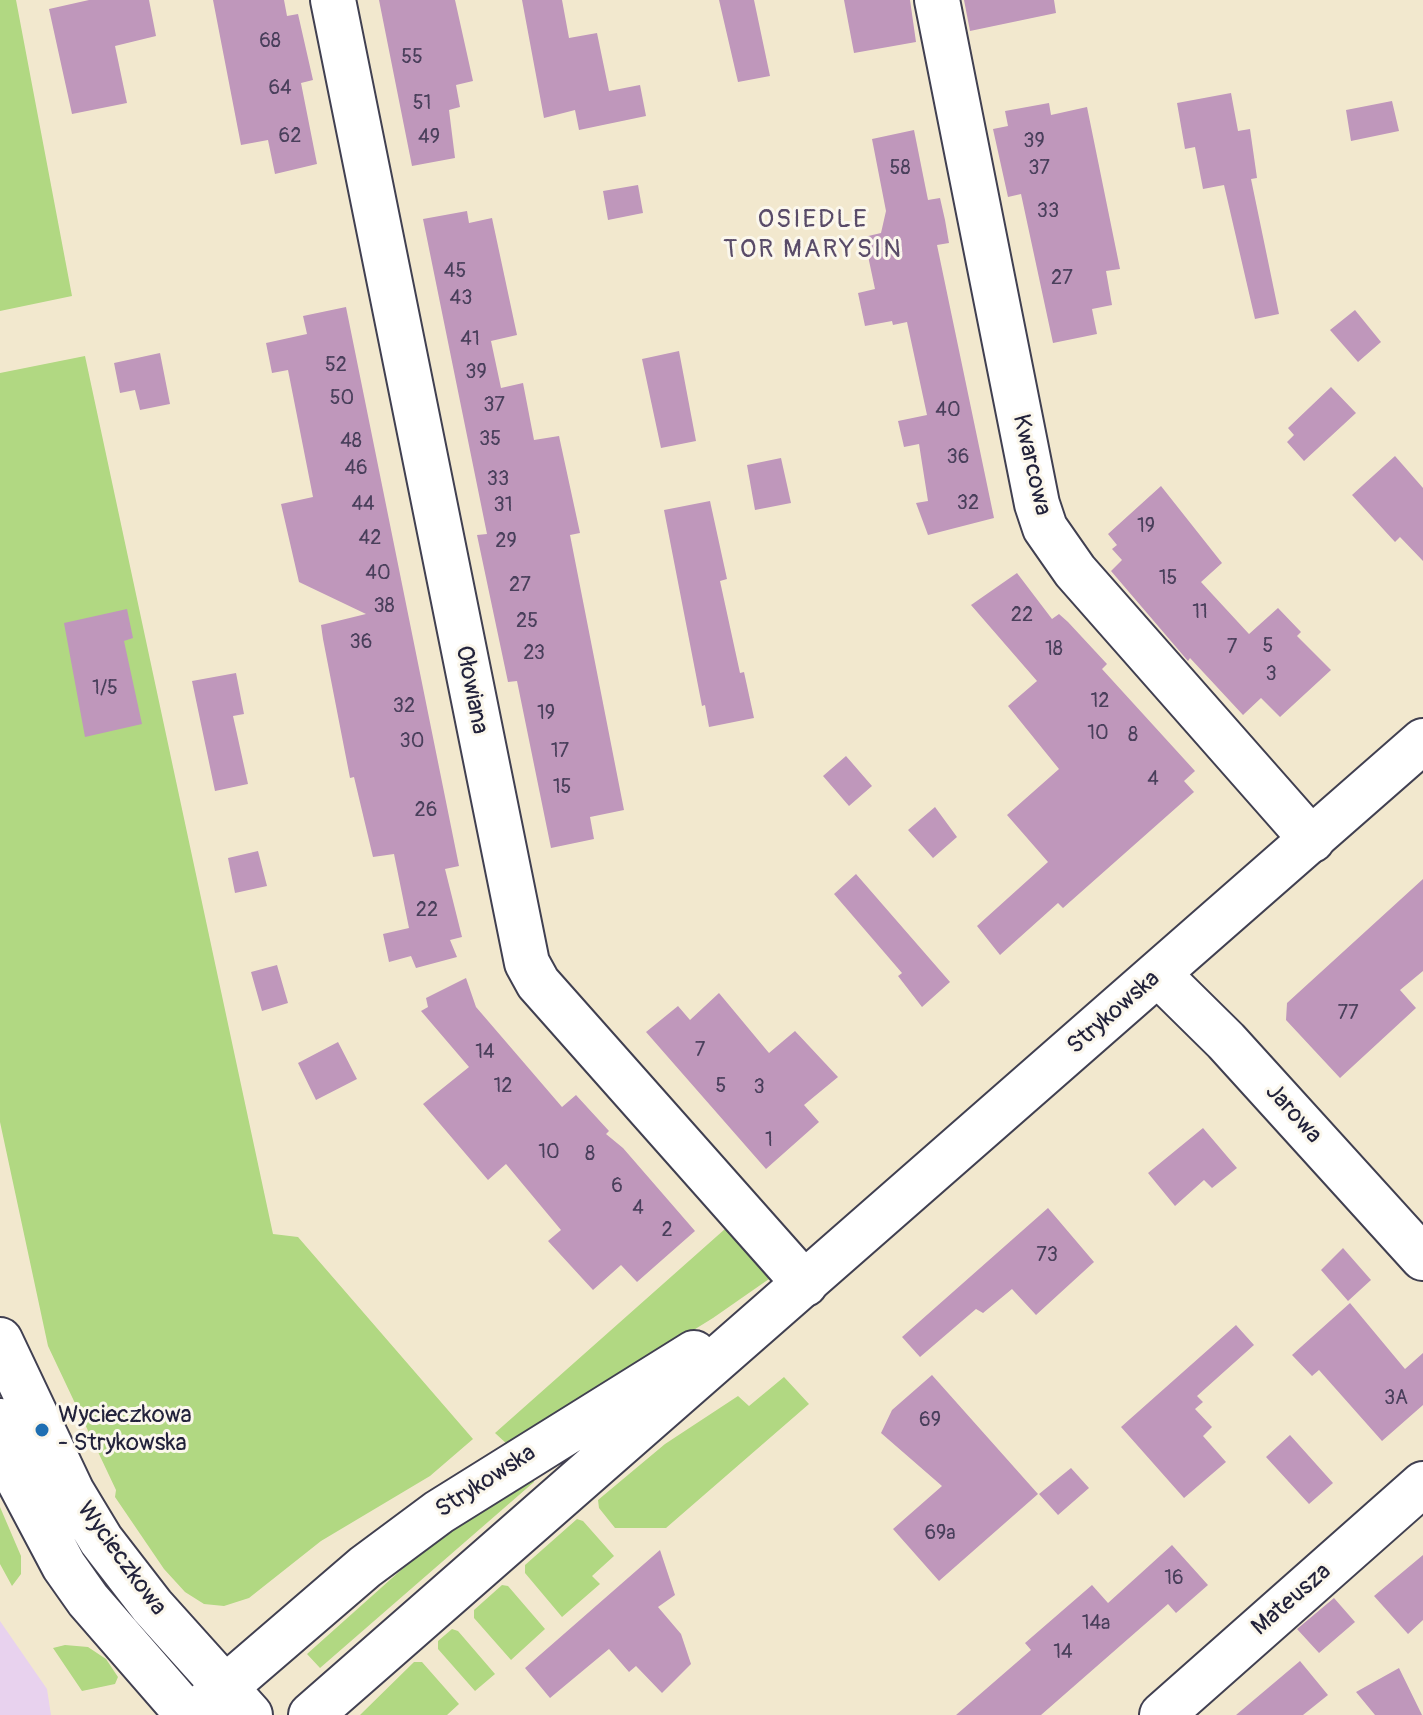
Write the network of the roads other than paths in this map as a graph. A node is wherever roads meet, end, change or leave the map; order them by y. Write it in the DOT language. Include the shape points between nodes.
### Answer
graph roads {
  1 [pos="333,0"];
  2 [pos="937,0"];
  3 [pos="1423,741"];
  4 [pos="1312,840"];
  5 [pos="1158,974"];
  6 [pos="1423,1258"];
  7 [pos="805,1284"];
  8 [pos="0,1340"];
  9 [pos="0,1421"];
  10 [pos="1423,1484"];
  11 [pos="214,1708"];
  12 [pos="311,1715"];
  13 [pos="1162,1715"];
  1 -- 7 [label="street, Ołowiana" via="527,963 538,983"];
  2 -- 4 [label="street, Kwarcowa" via="1045,528 1075,571"];
  3 -- 4 [label="street, Strykowska"];
  4 -- 5 [label="street, Strykowska"];
  5 -- 6 [label="street, Jarowa" via="1226,1041"];
  5 -- 7 [label="street, Strykowska"];
  7 -- 11 [label="street, Strykowska" via="439,1512 365,1567"];
  7 -- 12 [label="street, Strykowska"];
  8 -- 11 [label="street, Wycieczkowa" via="72,1492 152,1606"];
  9 -- 11 [label="street, Wycieczkowa" via="20,1483 88,1600"];
  10 -- 13 [label="street, Mateusza"];
}
